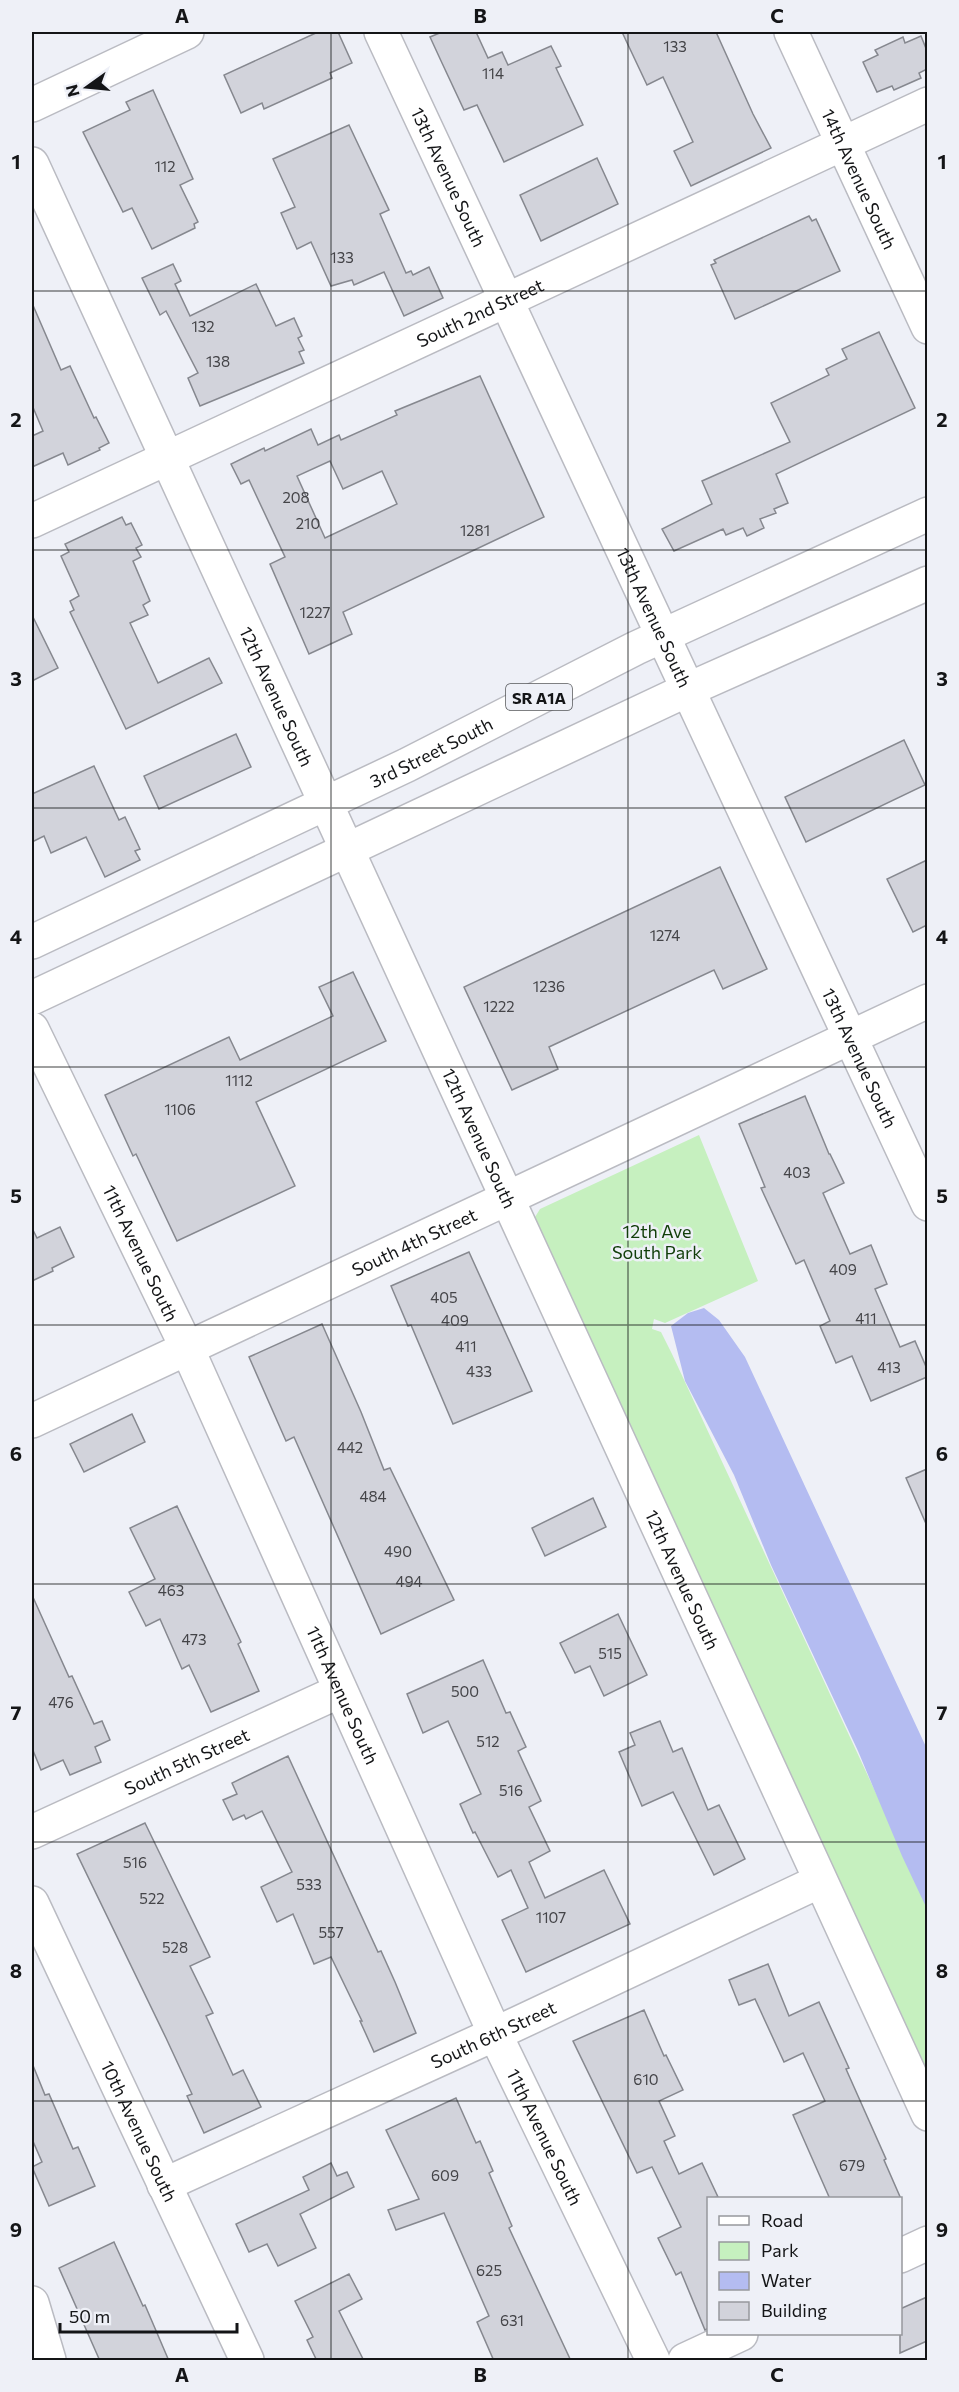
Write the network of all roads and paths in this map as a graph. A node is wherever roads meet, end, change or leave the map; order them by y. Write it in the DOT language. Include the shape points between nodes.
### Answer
graph roads {
  1 [pos="187,32"];
  2 [pos="381,32"];
  3 [pos="791,32"];
  4 [pos="927,104"];
  5 [pos="32,105"];
  6 [pos="844,142"];
  7 [pos="32,164"];
  8 [pos="506,301"];
  9 [pos="927,327"];
  10 [pos="167,459"];
  11 [pos="927,514"];
  12 [pos="32,521"];
  13 [pos="927,583"];
  14 [pos="662,636"];
  15 [pos="687,690"];
  16 [pos="325,804"];
  17 [pos="347,850"];
  18 [pos="32,942"];
  19 [pos="32,998"];
  20 [pos="927,1001"];
  21 [pos="32,1029"];
  22 [pos="849,1038"];
  23 [pos="506,1198"];
  24 [pos="927,1204"];
  25 [pos="187,1348"];
  26 [pos="32,1421"];
  27 [pos="340,1691"];
  28 [pos="32,1832"];
  29 [pos="820,1881"];
  30 [pos="32,1903"];
  31 [pos="495,2034"];
  32 [pos="927,2114"];
  33 [pos="164,2185"];
  34 [pos="927,2243"];
  35 [pos="902,2255"];
  36 [pos="32,2303"];
  37 [pos="739,2335"];
  38 [pos="49,2361"];
  39 [pos="247,2361"];
  40 [pos="653,2361"];
  41 [pos="685,2361"];
  1 -- 5 [label="street"];
  2 -- 8 [label="street, 13th Avenue South"];
  3 -- 6 [label="street, 14th Avenue South"];
  4 -- 6 [label="street, South 2nd Street"];
  6 -- 8 [label="street, South 2nd Street"];
  6 -- 9 [label="street, 14th Avenue South"];
  7 -- 10 [label="street, 12th Avenue South"];
  8 -- 10 [label="street, South 2nd Street"];
  8 -- 14 [label="street, 13th Avenue South"];
  10 -- 12 [label="street, South 2nd Street"];
  10 -- 16 [label="street, 12th Avenue South"];
  11 -- 14 [label="street, 3rd Street South / SR A1A"];
  13 -- 15 [label="street"];
  14 -- 15 [label="street, 13th Avenue South"];
  14 -- 16 [label="street, 3rd Street South / SR A1A"];
  15 -- 17 [label="street"];
  15 -- 22 [label="street, 13th Avenue South"];
  16 -- 17 [label="street, 12th Avenue South"];
  16 -- 18 [label="street, 3rd Street South / SR A1A"];
  17 -- 19 [label="street"];
  17 -- 23 [label="street, 12th Avenue South"];
  20 -- 22 [label="street, South 4th Street"];
  21 -- 25 [label="street, 11th Avenue South"];
  22 -- 23 [label="street, South 4th Street"];
  22 -- 24 [label="street, 13th Avenue South"];
  23 -- 25 [label="street, South 4th Street"];
  23 -- 29 [label="street, 12th Avenue South"];
  25 -- 26 [label="street, South 4th Street"];
  25 -- 27 [label="street, 11th Avenue South"];
  27 -- 28 [label="street, South 5th Street"];
  27 -- 31 [label="street, 11th Avenue South"];
  29 -- 31 [label="street, South 6th Street"];
  29 -- 32 [label="street, 12th Avenue South"];
  30 -- 33 [label="street, 10th Avenue South"];
  31 -- 33 [label="street, South 6th Street"];
  31 -- 40 [label="street, 11th Avenue South"];
  33 -- 39 [label="street, 10th Avenue South"];
  34 -- 35 [label="street"];
  36 -- 38 [label="street"];
  37 -- 41 [label="street"];
}
